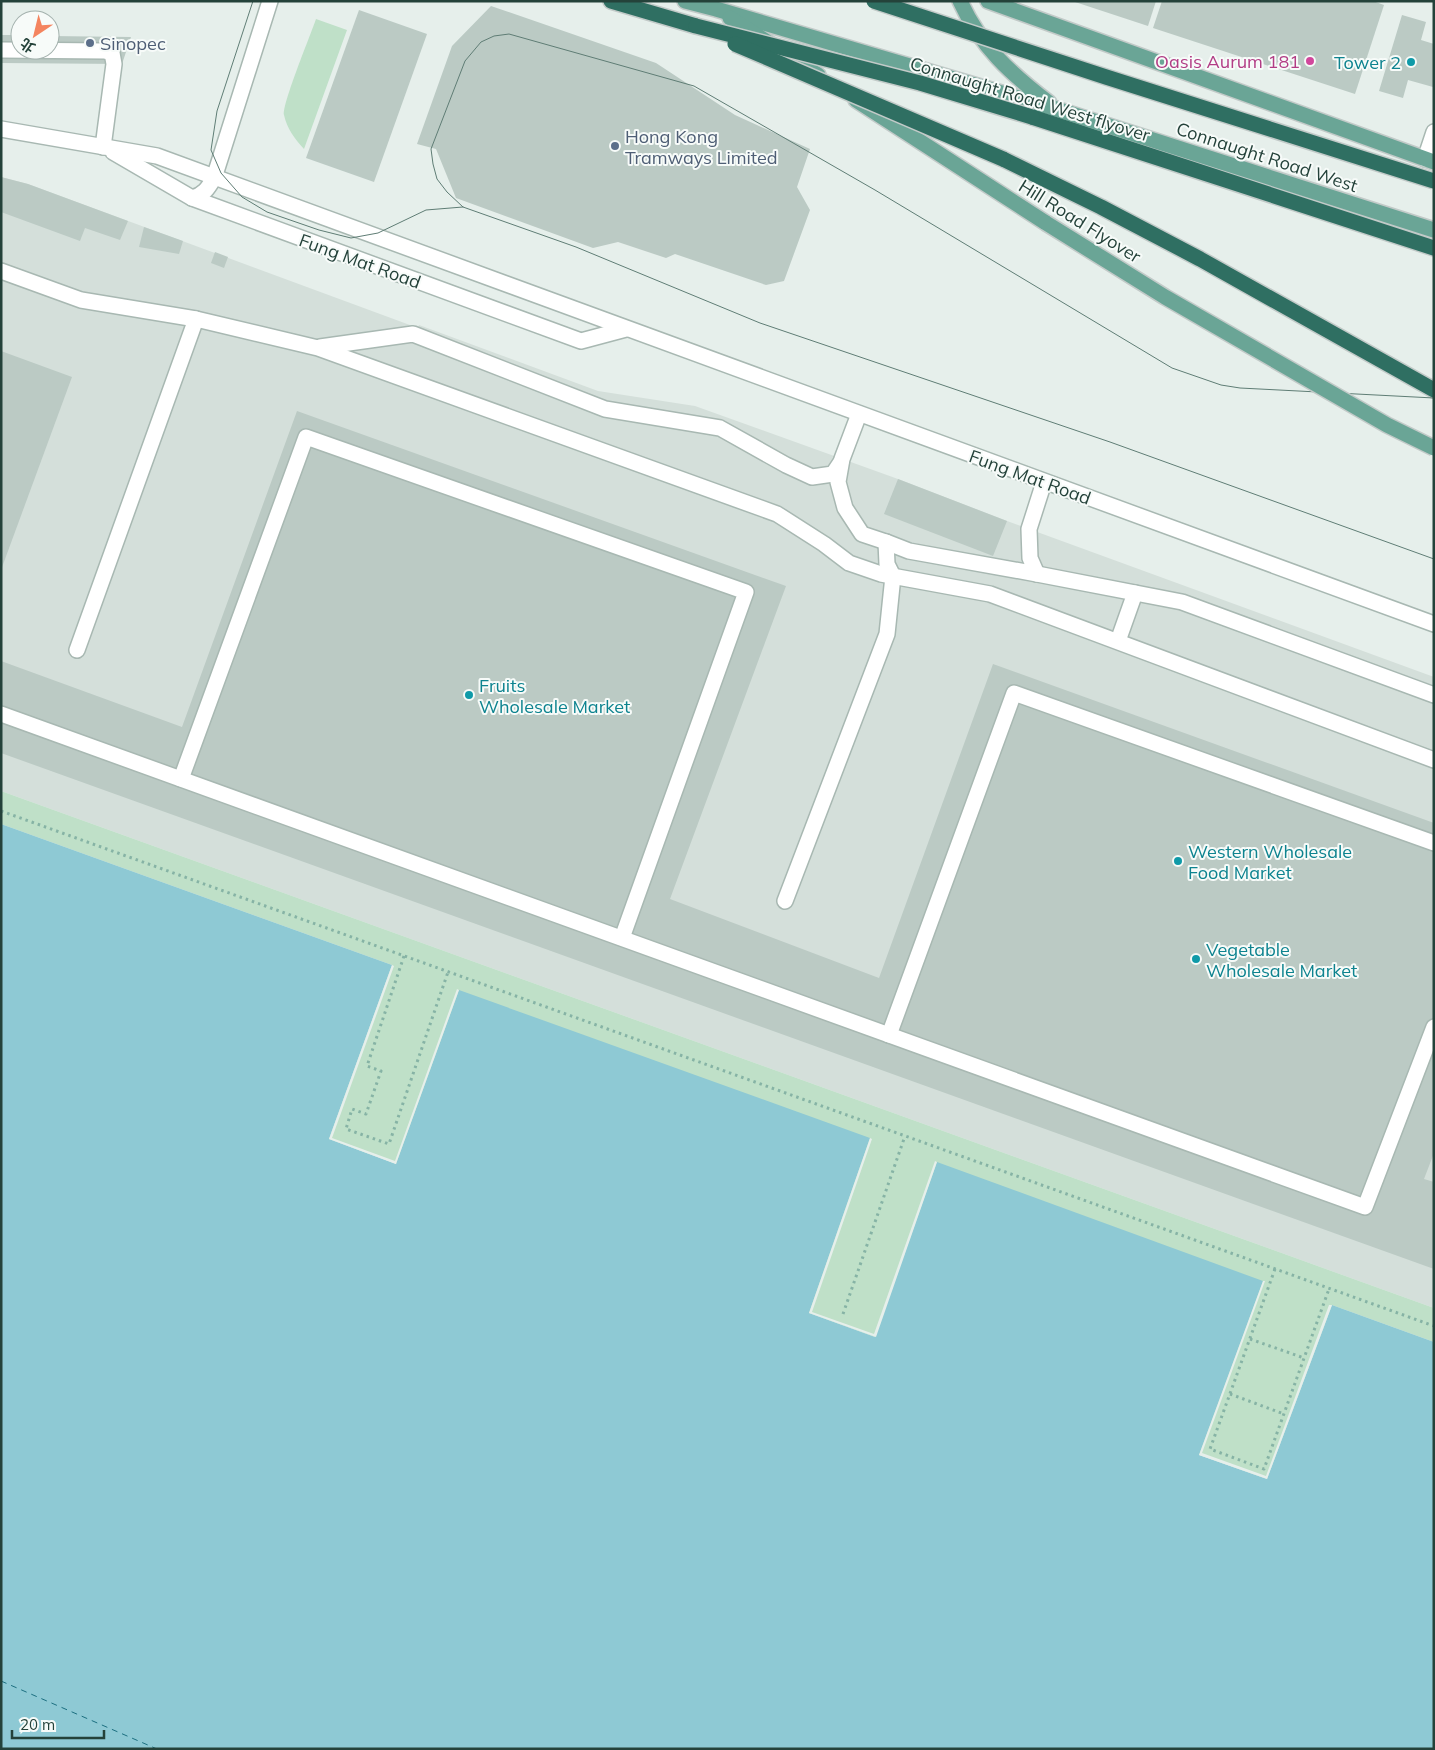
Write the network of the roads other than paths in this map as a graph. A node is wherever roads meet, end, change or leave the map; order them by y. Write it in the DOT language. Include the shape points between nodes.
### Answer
graph roads {
  1 [pos="270,1"];
  2 [pos="611,1"];
  3 [pos="685,1"];
  4 [pos="874,1"];
  5 [pos="960,1"];
  6 [pos="988,1"];
  7 [pos="716,9"];
  8 [pos="696,26"];
  9 [pos="1,50"];
  10 [pos="1056,109"];
  11 [pos="1,129"];
  12 [pos="1434,132"];
  13 [pos="103,146"];
  14 [pos="1429,160"];
  15 [pos="214,178"];
  16 [pos="1434,181"];
  17 [pos="192,198"];
  18 [pos="1434,230"];
  19 [pos="1434,248"];
  20 [pos="1,270"];
  21 [pos="196,319"];
  22 [pos="626,329"];
  23 [pos="318,348"];
  24 [pos="1434,390"];
  25 [pos="859,414"];
  26 [pos="1434,448"];
  27 [pos="842,460"];
  28 [pos="1044,482"];
  29 [pos="886,542"];
  30 [pos="1037,574"];
  31 [pos="893,576"];
  32 [pos="1135,593"];
  33 [pos="1434,624"];
  34 [pos="1118,641"];
  35 [pos="77,650"];
  36 [pos="1434,695"];
  37 [pos="1,714"];
  38 [pos="1434,760"];
  39 [pos="181,779"];
  40 [pos="1434,843"];
  41 [pos="786,901"];
  42 [pos="622,938"];
  43 [pos="1434,1027"];
  44 [pos="890,1035"];
  1 -- 15 [label="street"];
  2 -- 8 [label="highway, Connaught Road West flyover"];
  3 -- 7 [label="main road, Connaught Road West"];
  4 -- 16 [label="highway, bridge"];
  5 -- 10 [label="main road" via="969,21 992,53 1019,80"];
  6 -- 14 [label="main road"];
  7 -- 10 [label="main road, Connaught Road West"];
  7 -- 26 [label="main road, Hill Road Flyover, bridge" via="1046,223 1173,301 1387,425"];
  8 -- 19 [label="highway, Connaught Road West flyover, bridge" via="930,86"];
  8 -- 24 [label="highway, bridge" via="1003,159 1102,206"];
  9 -- 13 [label="street" via="112,53 114,64"];
  10 -- 18 [label="main road, Connaught Road West"];
  11 -- 13 [label="street, Fung Mat Road"];
  12 -- 14 [label="street"];
  13 -- 15 [label="street, Fung Mat Road" via="157,156"];
  13 -- 17 [label="street, Fung Mat Road"];
  15 -- 17 [label="street" via="208,189"];
  15 -- 22 [label="street, Fung Mat Road"];
  17 -- 22 [label="street, Fung Mat Road" via="581,342"];
  20 -- 21 [label="street" via="81,300"];
  21 -- 23 [label="street"];
  21 -- 35 [label="street"];
  22 -- 25 [label="street, Fung Mat Road"];
  23 -- 27 [label="street" via="414,334 605,409 720,428 812,477 833,474"];
  23 -- 31 [label="street" via="777,514 850,563"];
  25 -- 27 [label="street"];
  25 -- 28 [label="street, Fung Mat Road"];
  27 -- 29 [label="street" via="838,482 845,508 862,534"];
  28 -- 30 [label="street" via="1029,529 1030,558"];
  28 -- 33 [label="street, Fung Mat Road"];
  29 -- 30 [label="street" via="909,551"];
  29 -- 31 [label="street" via="886,564"];
  30 -- 32 [label="street"];
  31 -- 34 [label="street" via="990,594"];
  31 -- 41 [label="street" via="887,634"];
  32 -- 34 [label="street"];
  32 -- 36 [label="street" via="1182,602"];
  34 -- 38 [label="street"];
  37 -- 39 [label="street"];
  39 -- 42 [label="street"];
  39 -- 42 [label="street" via="306,437 746,592"];
  40 -- 44 [label="street" via="1014,692"];
  42 -- 44 [label="street"];
  43 -- 44 [label="street" via="1365,1207"];
}
